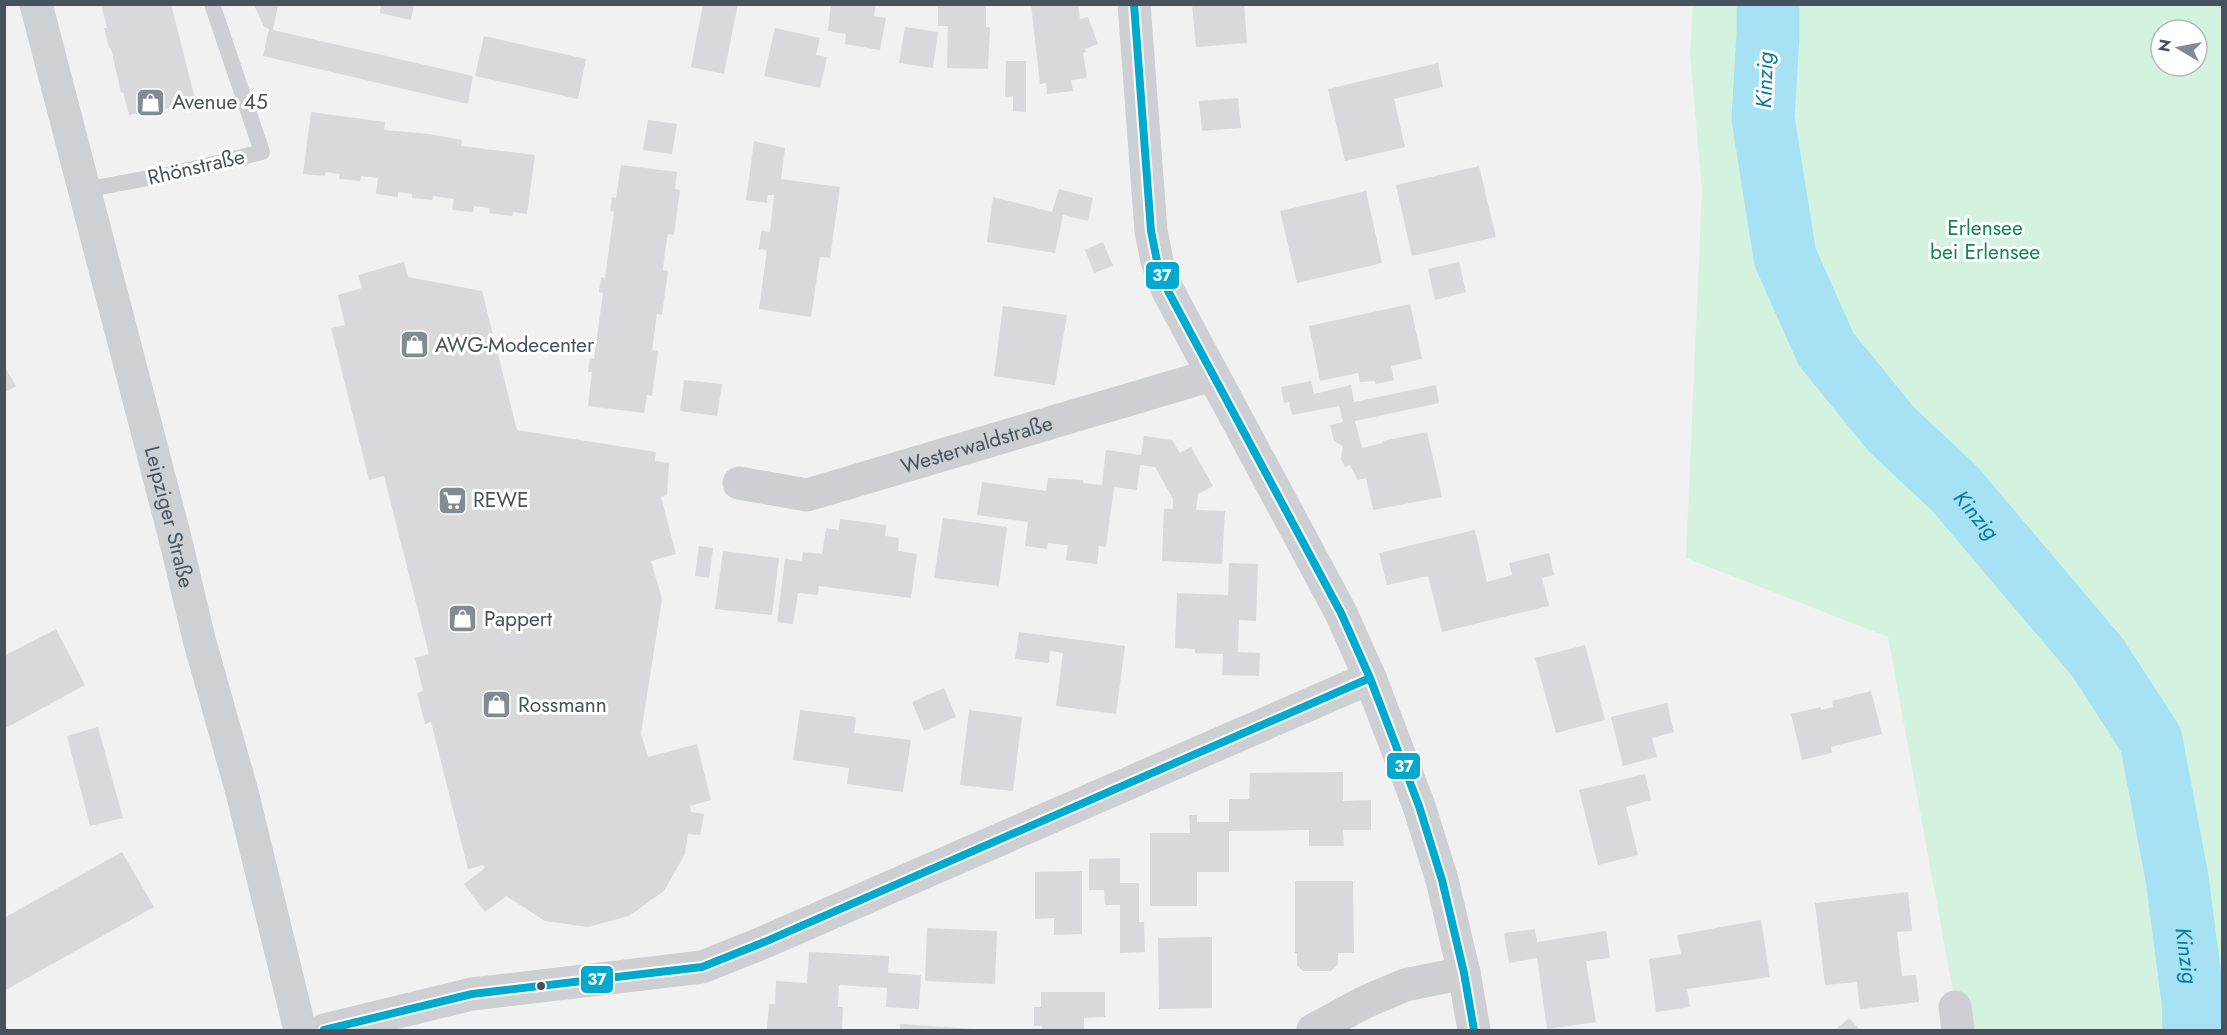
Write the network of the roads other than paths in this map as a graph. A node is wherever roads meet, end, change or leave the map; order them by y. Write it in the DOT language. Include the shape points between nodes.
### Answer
graph roads {
  1 [pos="36,4"];
  2 [pos="212,4"];
  3 [pos="1134,4"];
  4 [pos="84,190"];
  5 [pos="1212,375"];
  6 [pos="739,483"];
  7 [pos="1370,678"];
  8 [pos="1464,973"];
  9 [pos="300,1030"];
  10 [pos="324,1030"];
  11 [pos="1312,1030"];
  12 [pos="1474,1030"];
  1 -- 4 [label="main road, Leipziger Straße"];
  2 -- 4 [label="lane, Rhönstraße" via="262,152"];
  3 -- 5 [label="street" via="1151,231 1157,261 1168,291"];
  4 -- 9 [label="main road, Leipziger Straße" via="242,792"];
  5 -- 6 [label="street, Westerwaldstraße" via="807,495"];
  5 -- 7 [label="street" via="1341,613"];
  7 -- 8 [label="street" via="1419,806"];
  7 -- 10 [label="street" via="702,967 472,994"];
  8 -- 11 [label="street" via="1406,985"];
  8 -- 12 [label="street"];
}
